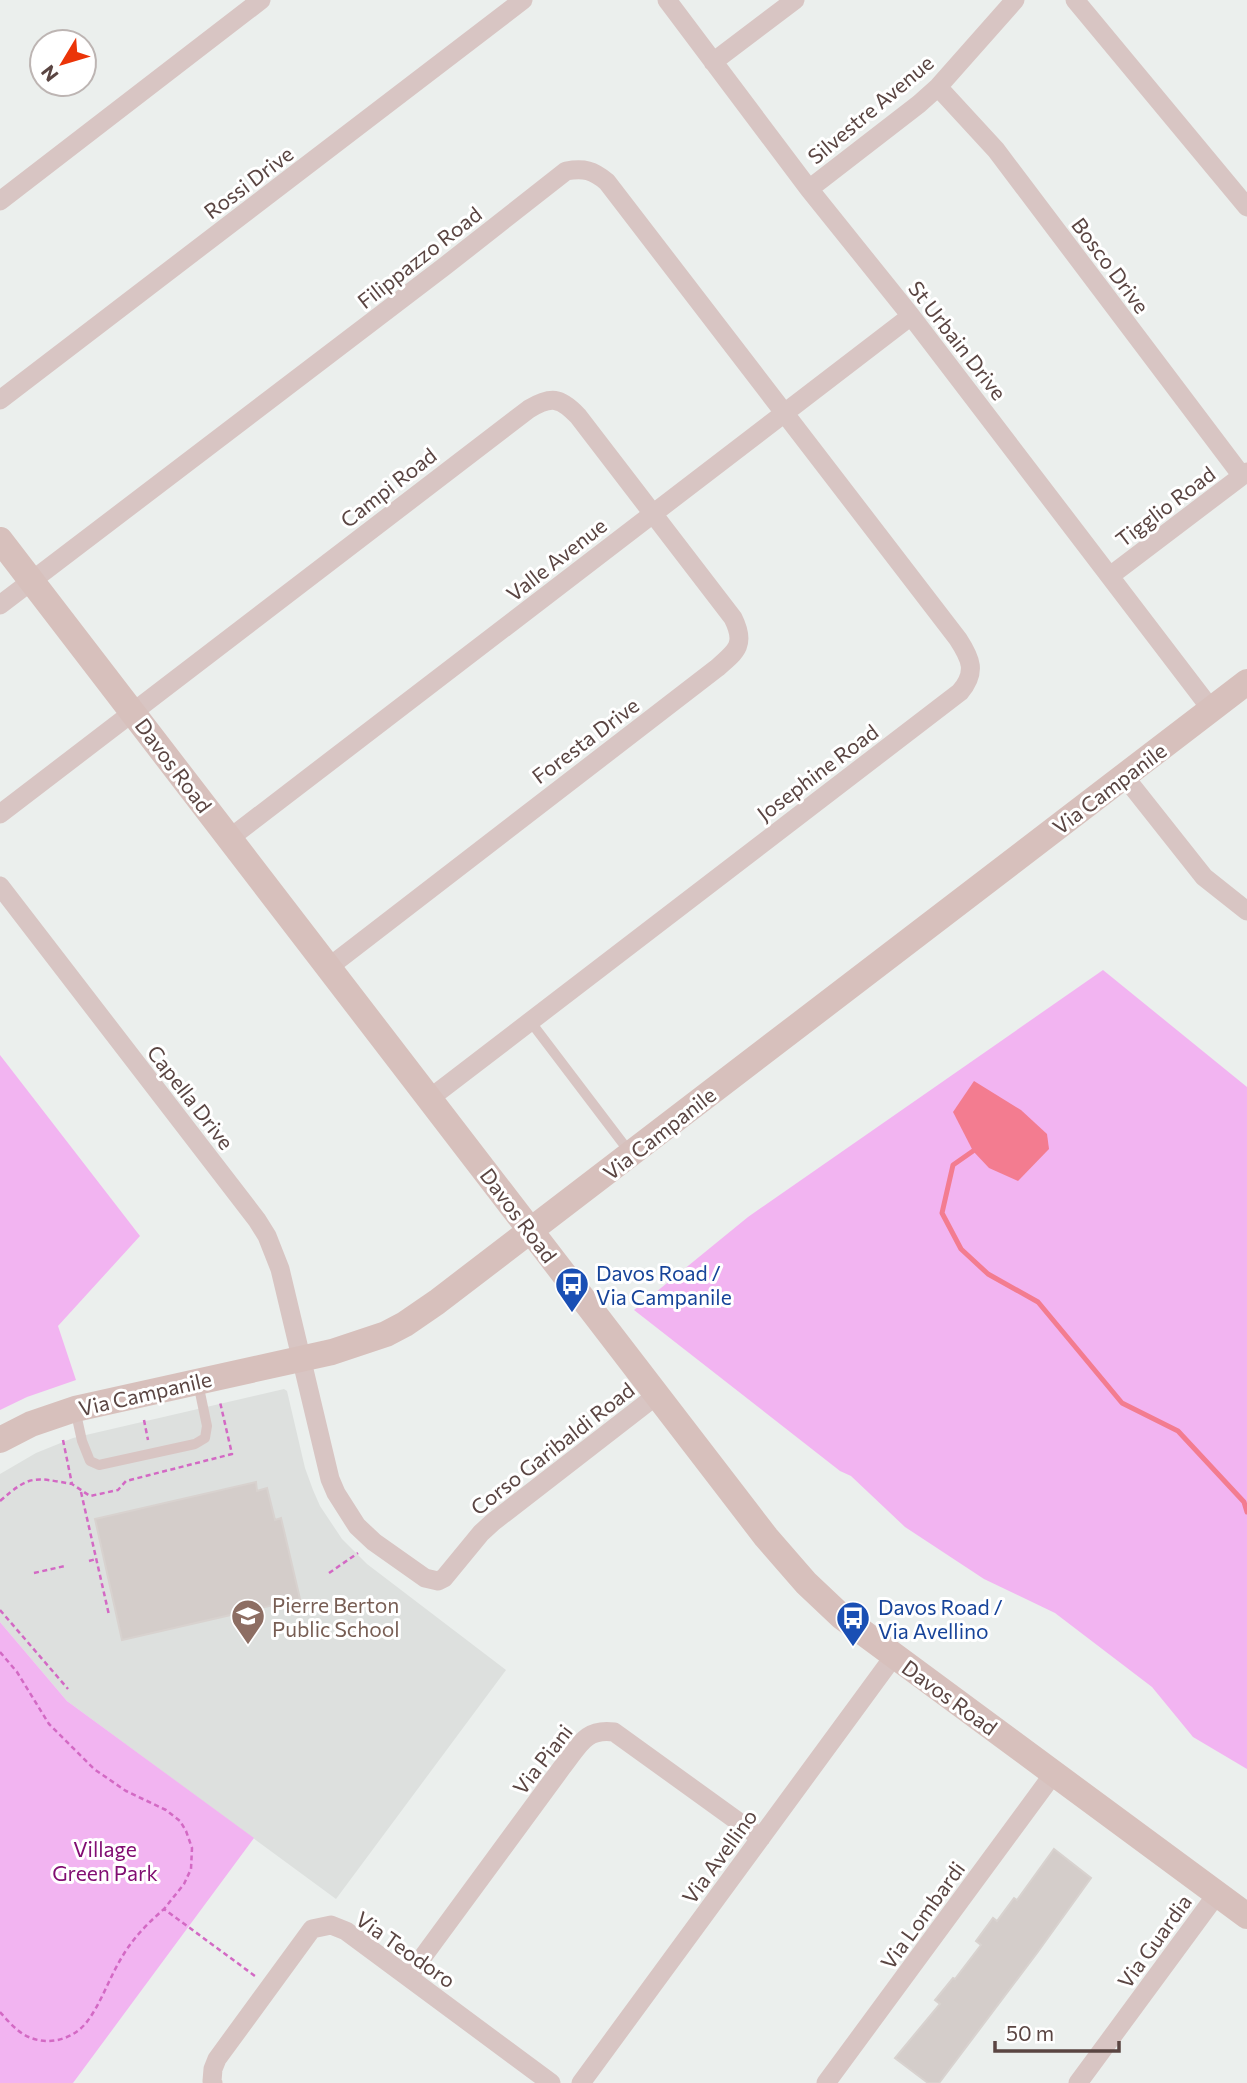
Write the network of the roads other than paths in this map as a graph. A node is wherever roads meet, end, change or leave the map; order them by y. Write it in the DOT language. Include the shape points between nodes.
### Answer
graph roads {
  1 [pos="261,0"];
  2 [pos="523,0"];
  3 [pos="667,0"];
  4 [pos="795,0"];
  5 [pos="1015,0"];
  6 [pos="1075,0"];
  7 [pos="713,62"];
  8 [pos="938,87"];
  9 [pos="809,189"];
  10 [pos="0,201"];
  11 [pos="1247,207"];
  12 [pos="911,316"];
  13 [pos="0,400"];
  14 [pos="784,412"];
  15 [pos="1244,474"];
  16 [pos="653,513"];
  17 [pos="0,540"];
  18 [pos="1111,576"];
  19 [pos="31,581"];
  20 [pos="0,605"];
  21 [pos="1247,682"];
  22 [pos="1211,709"];
  23 [pos="133,712"];
  24 [pos="1124,776"];
  25 [pos="0,814"];
  26 [pos="230,838"];
  27 [pos="0,886"];
  28 [pos="1247,911"];
  29 [pos="329,967"];
  30 [pos="530,1021"];
  31 [pos="429,1099"];
  32 [pos="631,1154"];
  33 [pos="531,1231"];
  34 [pos="301,1358"];
  35 [pos="197,1380"];
  36 [pos="657,1395"];
  37 [pos="75,1409"];
  38 [pos="0,1440"];
  39 [pos="894,1656"];
  40 [pos="1054,1773"];
  41 [pos="761,1838"];
  42 [pos="1217,1894"];
  43 [pos="1247,1916"];
  44 [pos="408,1977"];
  45 [pos="214,2083"];
  46 [pos="551,2083"];
  47 [pos="581,2083"];
  48 [pos="826,2083"];
  49 [pos="1078,2083"];
  1 -- 10 [label="street"];
  2 -- 13 [label="street, Rossi Drive"];
  3 -- 7 [label="street, St Urbain Drive"];
  4 -- 7 [label="street"];
  5 -- 8 [label="street, Silvestre Avenue"];
  6 -- 11 [label="street"];
  7 -- 9 [label="street, St Urbain Drive"];
  8 -- 9 [label="street, Silvestre Avenue"];
  8 -- 15 [label="street, Bosco Drive" via="996,150"];
  9 -- 12 [label="street, St Urbain Drive"];
  12 -- 14 [label="street, Valle Avenue"];
  12 -- 18 [label="street, St Urbain Drive"];
  14 -- 16 [label="street, Valle Avenue"];
  14 -- 19 [label="street, Filippazzo Road" via="607,182 582,168 566,171"];
  14 -- 30 [label="street, Josephine Road" via="958,639 969,656 968,683"];
  15 -- 18 [label="street, Tigglio Road"];
  16 -- 23 [label="street, Campi Road" via="566,404 544,400"];
  16 -- 26 [label="street, Valle Avenue"];
  16 -- 29 [label="street, Foresta Drive" via="733,618 740,632 733,655"];
  17 -- 19 [label="street, Davos Road"];
  18 -- 22 [label="street, St Urbain Drive"];
  19 -- 20 [label="street, Filippazzo Road"];
  19 -- 23 [label="street, Davos Road"];
  21 -- 22 [label="street, Via Campanile"];
  22 -- 24 [label="street, Via Campanile"];
  23 -- 25 [label="street"];
  23 -- 26 [label="street, Davos Road"];
  24 -- 28 [label="street" via="1189,861"];
  24 -- 32 [label="street, Via Campanile"];
  26 -- 29 [label="street, Davos Road"];
  27 -- 34 [label="street, Capella Drive" via="257,1220 280,1269"];
  29 -- 31 [label="street, Davos Road"];
  30 -- 31 [label="street, Josephine Road"];
  30 -- 32 [label="lane"];
  31 -- 33 [label="street, Davos Road"];
  32 -- 33 [label="street, Via Campanile"];
  33 -- 34 [label="street, Via Campanile" via="405,1324 369,1340"];
  33 -- 36 [label="street, Davos Road"];
  34 -- 35 [label="street, Via Campanile"];
  34 -- 36 [label="street, Corso Garibaldi Road" via="330,1479 342,1505 374,1542 431,1581 444,1577 493,1522"];
  35 -- 37 [label="street, Via Campanile"];
  35 -- 37 [label="lane" via="207,1426 205,1437 195,1444 99,1465 90,1461"];
  36 -- 39 [label="street, Davos Road" via="806,1583"];
  37 -- 38 [label="street, Via Campanile"];
  39 -- 40 [label="street, Davos Road"];
  39 -- 41 [label="street, Via Avellino"];
  40 -- 42 [label="street, Davos Road"];
  40 -- 48 [label="street, Via Lombardi"];
  41 -- 44 [label="street, Via Piani" via="614,1732 592,1732"];
  41 -- 47 [label="street, Via Avellino"];
  42 -- 43 [label="street, Davos Road"];
  42 -- 49 [label="street, Via Guardia"];
  44 -- 45 [label="street, Via Teodoro" via="346,1931 331,1925 312,1929 217,2059"];
  44 -- 46 [label="street, Via Teodoro"];
}
